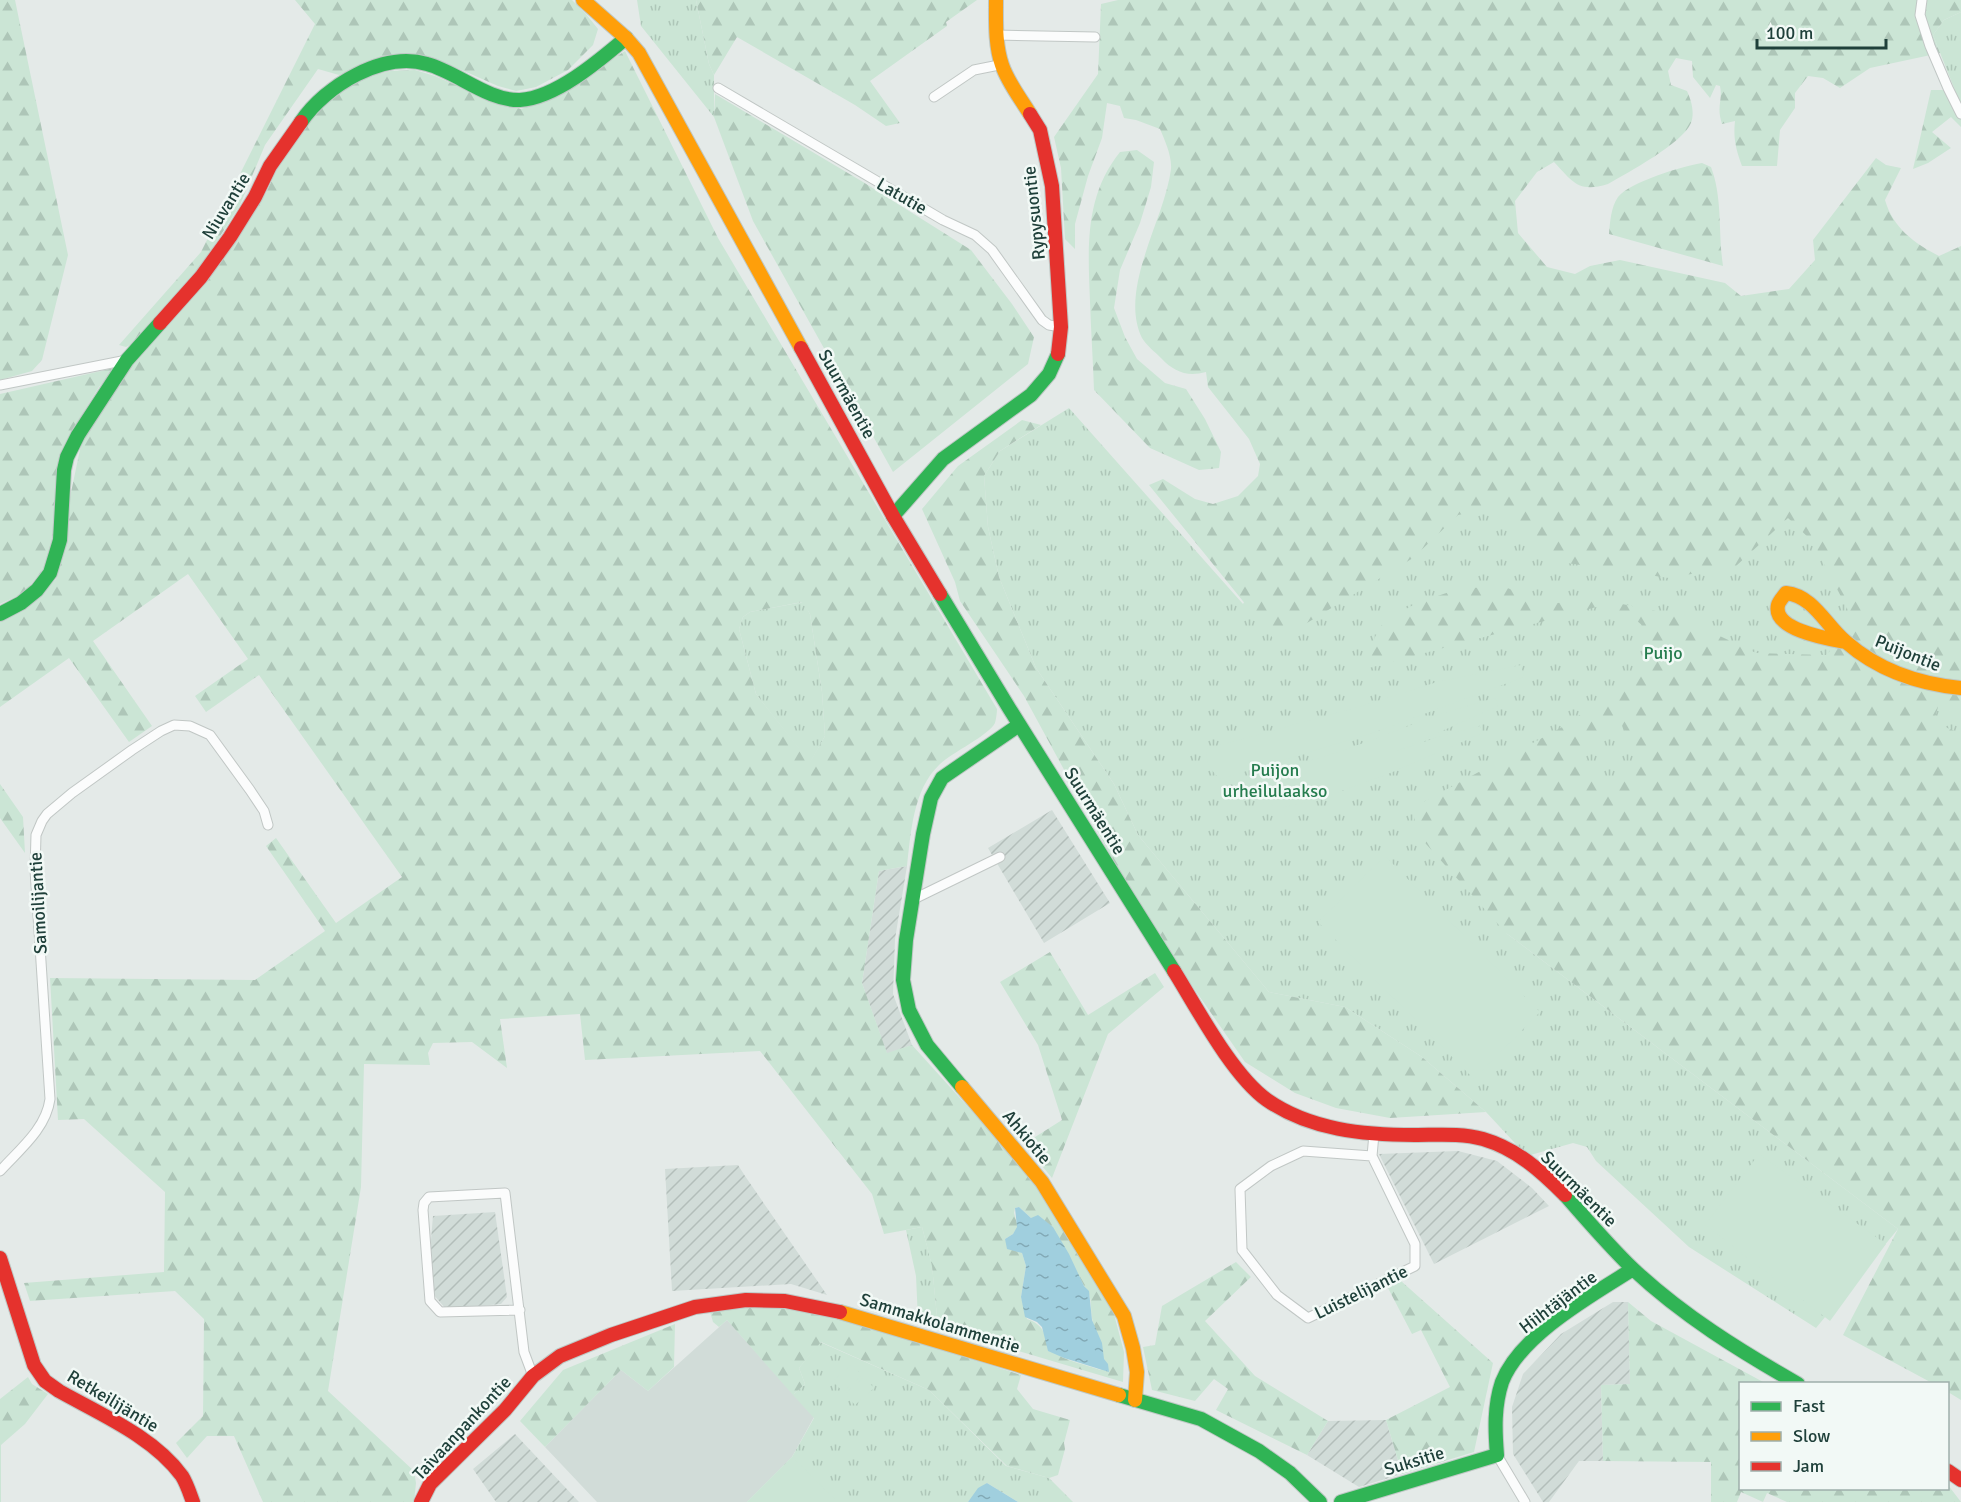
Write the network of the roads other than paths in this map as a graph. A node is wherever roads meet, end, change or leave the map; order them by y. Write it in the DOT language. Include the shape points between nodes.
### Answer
graph roads {
  1 [pos="583,0"];
  2 [pos="996,0"];
  3 [pos="1922,0"];
  4 [pos="996,35"];
  5 [pos="1095,37"];
  6 [pos="626,38"];
  7 [pos="1001,63"];
  8 [pos="718,88"];
  9 [pos="934,97"];
  10 [pos="1961,114"];
  11 [pos="1061,327"];
  12 [pos="127,360"];
  13 [pos="0,385"];
  14 [pos="893,516"];
  15 [pos="0,614"];
  16 [pos="1845,642"];
  17 [pos="1961,688"];
  18 [pos="1019,725"];
  19 [pos="268,825"];
  20 [pos="1000,857"];
  21 [pos="914,899"];
  22 [pos="1374,1134"];
  23 [pos="1372,1156"];
  24 [pos="0,1171"];
  25 [pos="0,1258"];
  26 [pos="1633,1269"];
  27 [pos="520,1310"];
  28 [pos="533,1376"];
  29 [pos="1796,1382"];
  30 [pos="1135,1400"];
  31 [pos="1497,1455"];
  32 [pos="193,1502"];
  33 [pos="421,1502"];
  34 [pos="1320,1502"];
  35 [pos="1341,1502"];
  36 [pos="1524,1502"];
  1 -- 6 [label="street, Suurmäentie"];
  2 -- 4 [label="street, Rypysuontie"];
  3 -- 10 [label="street" via="1920,15 1930,46"];
  4 -- 5 [label="street"];
  4 -- 7 [label="street, Rypysuontie"];
  6 -- 12 [label="street, Niuvantie" via="606,55 531,99 500,98 428,64 411,62 387,64 343,82 305,115 201,277"];
  6 -- 14 [label="street, Suurmäentie" via="639,53"];
  7 -- 9 [label="street" via="974,70"];
  7 -- 11 [label="street, Rypysuontie" via="1040,130 1052,186"];
  8 -- 11 [label="street, Latutie" via="975,236 992,250 1042,320"];
  11 -- 14 [label="street, Rypysuontie" via="1059,352 1041,384 943,459"];
  12 -- 13 [label="street"];
  12 -- 15 [label="street, Niuvantie" via="78,435 68,458 60,540 50,573 37,590"];
  14 -- 18 [label="street, Suurmäentie"];
  16 -- 16 [label="street, Puijontie" via="1801,596 1786,593 1779,601 1778,613 1795,629"];
  16 -- 17 [label="street, Puijontie" via="1882,666 1929,685"];
  18 -- 21 [label="street, Ahkiotie" via="942,778 931,798 922,834"];
  18 -- 22 [label="street, Suurmäentie" via="1227,1054 1250,1083 1266,1099 1299,1118 1322,1126"];
  19 -- 24 [label="street, Samoilijantie" via="264,811 210,735 180,725 168,727 132,750 56,805 42,821 34,845 50,1099 38,1129"];
  20 -- 21 [label="street"];
  21 -- 30 [label="street, Ahkiotie" via="903,980 909,1010 927,1045 1042,1182 1124,1316 1137,1372"];
  22 -- 23 [label="street"];
  22 -- 26 [label="street, Suurmäentie" via="1485,1139 1518,1154 1552,1183"];
  23 -- 23 [label="street, Luistelijantie" via="1304,1151 1271,1166 1240,1189 1242,1250 1277,1295 1308,1318 1415,1266 1415,1244"];
  25 -- 32 [label="street, Retkeilijäntie" via="34,1365 45,1381 158,1450 175,1466"];
  26 -- 29 [label="street, Suurmäentie" via="1718,1336"];
  26 -- 31 [label="street, Hiihtäjäntie" via="1545,1329 1518,1355 1499,1392 1494,1417"];
  27 -- 27 [label="street, Taivaanpankontie" via="505,1193 429,1197 423,1210 430,1301 440,1312"];
  27 -- 28 [label="street, Taivaanpankontie" via="524,1352"];
  28 -- 30 [label="street, Sammakkolammentie" via="560,1356 685,1310 746,1300 785,1301 855,1316"];
  28 -- 33 [label="street, Taivaanpankontie" via="505,1410 430,1484"];
  30 -- 34 [label="street, Sammakkolammentie" via="1201,1419 1233,1436 1290,1473"];
  31 -- 35 [label="street, Suksitie"];
  31 -- 36 [label="street, Hiihtäjäntie"];
}
